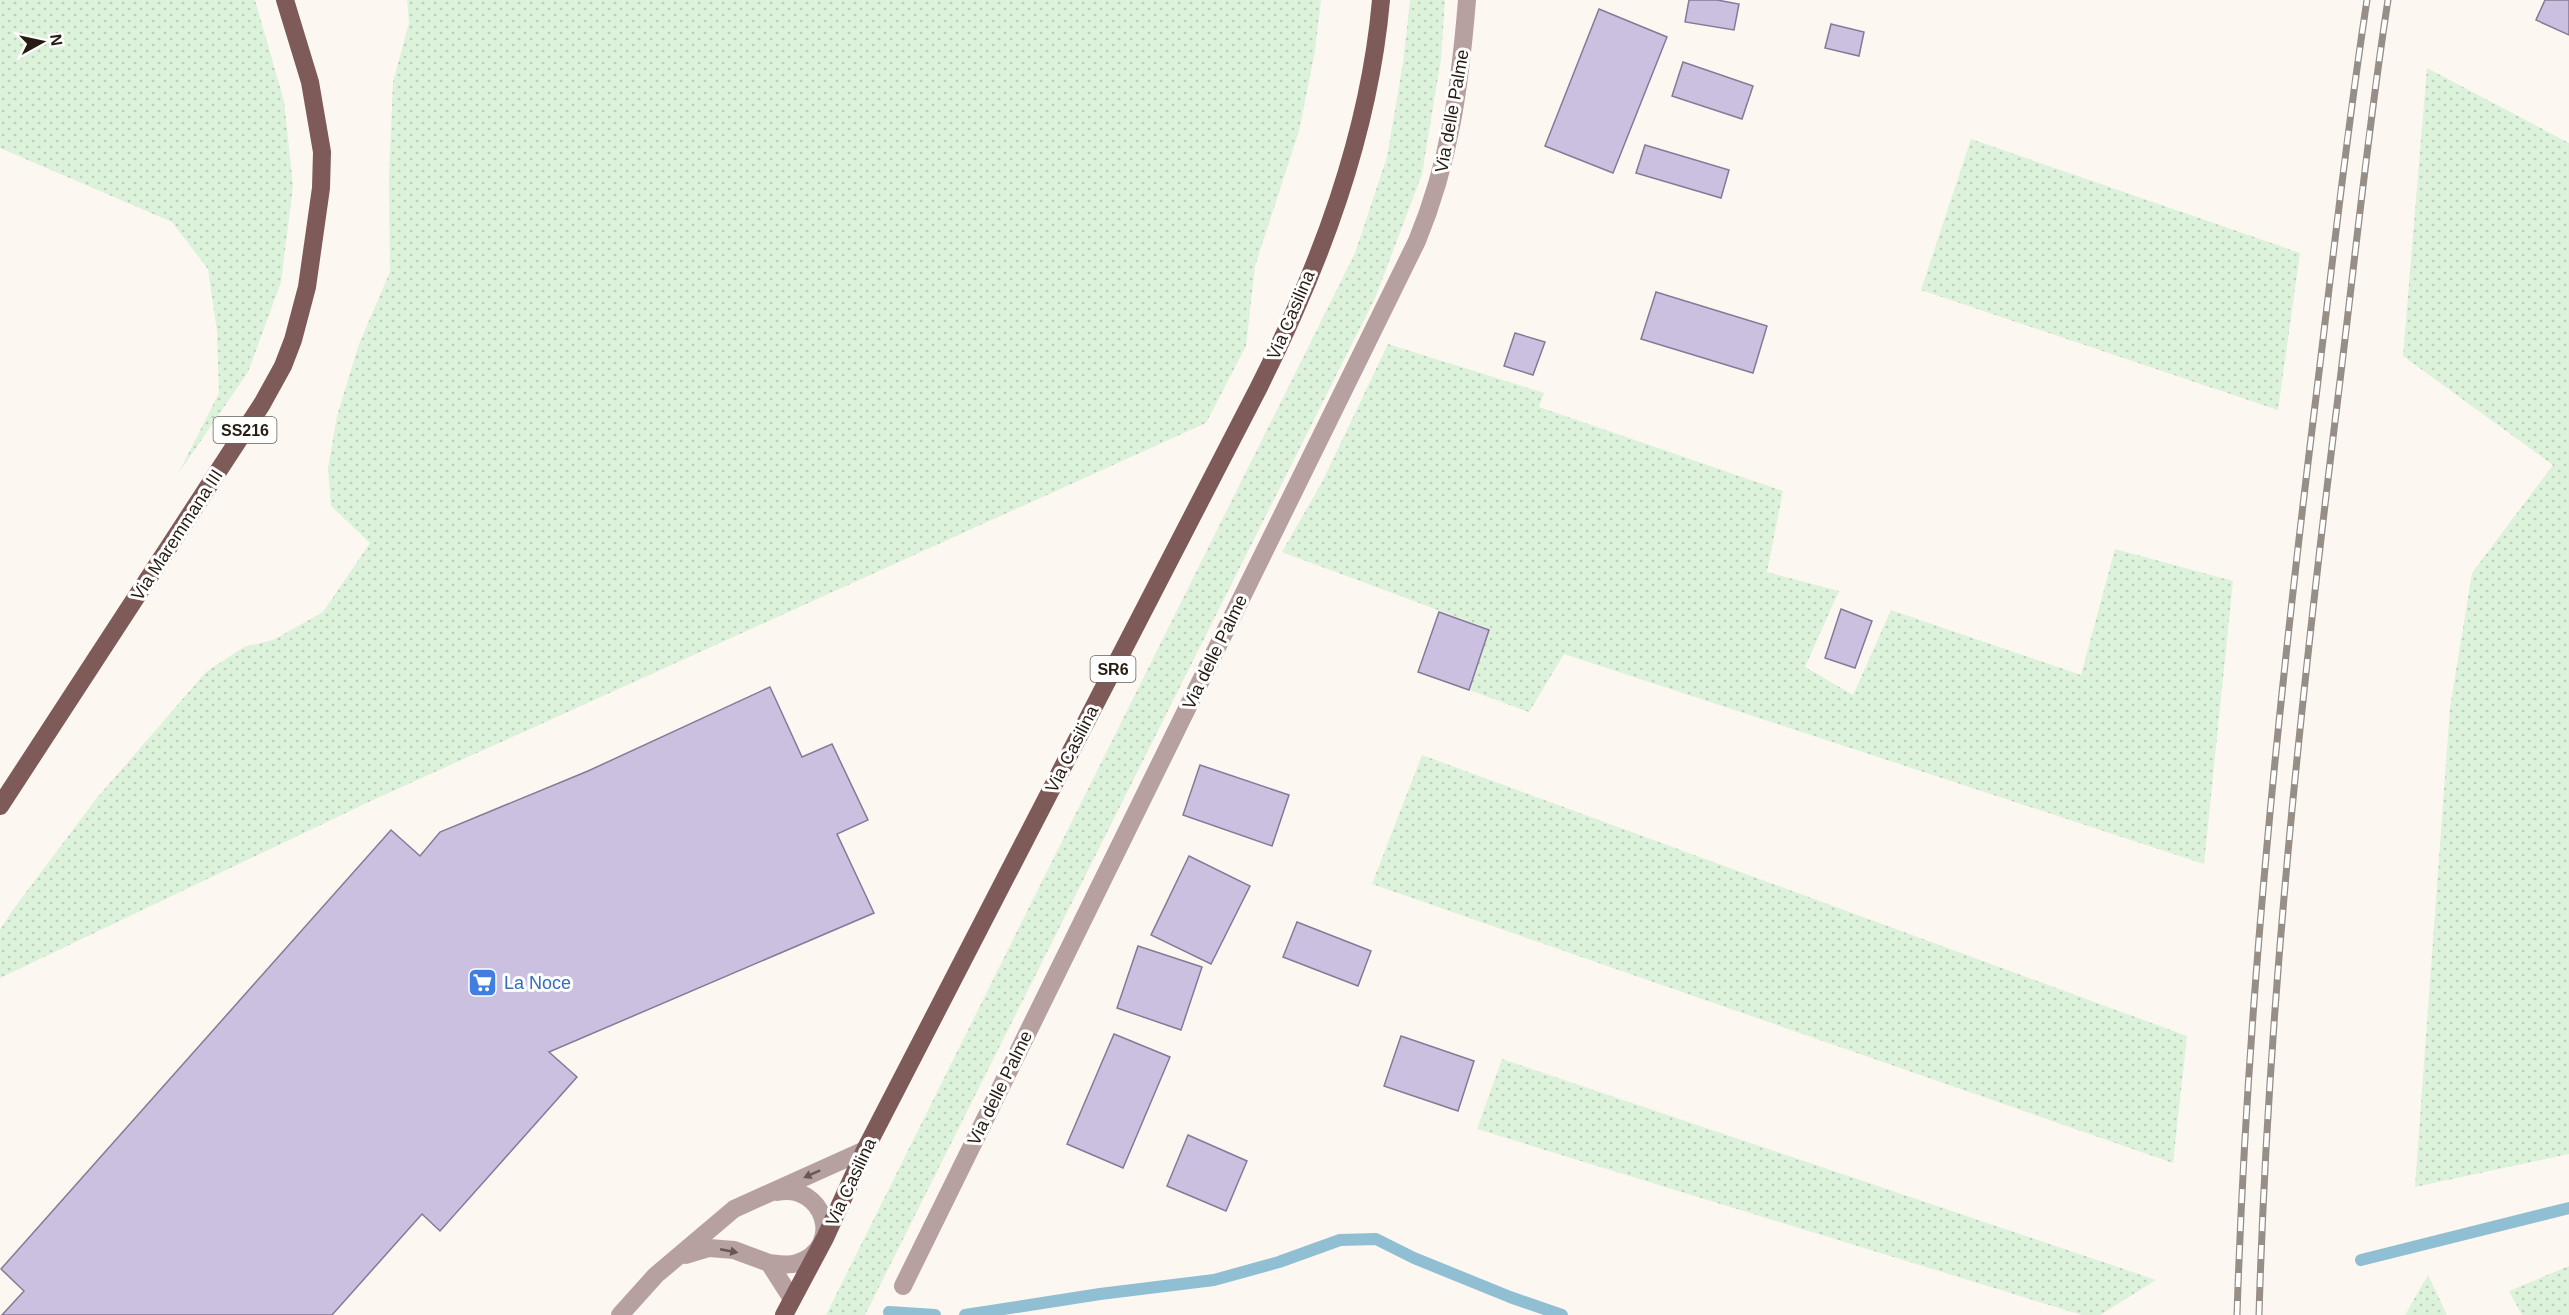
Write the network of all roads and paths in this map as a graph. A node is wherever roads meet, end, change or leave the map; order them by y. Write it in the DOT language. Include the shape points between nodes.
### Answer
graph roads {
  1 [pos="285,0"];
  2 [pos="1381,0"];
  3 [pos="1467,0"];
  4 [pos="0,806"];
  5 [pos="865,1150"];
  6 [pos="770,1193"];
  7 [pos="825,1238"];
  8 [pos="673,1260"];
  9 [pos="769,1263"];
  10 [pos="903,1286"];
  11 [pos="788,1307"];
  12 [pos="620,1315"];
  1 -- 4 [label="main road, Via Maremmana III / SS216" via="310,82 322,152 317,226 293,340 262,404"];
  2 -- 5 [label="main road, Via Casilina / SR6" via="1358,136 1339,198 1292,317"];
  3 -- 10 [label="street, Via delle Palme" via="1450,137 1434,201 1417,241"];
  5 -- 6 [label="street, one-way"];
  5 -- 7 [label="main road, Via Casilina / SR6"];
  6 -- 7 [label="street" via="784,1190 810,1199 825,1223"];
  6 -- 8 [label="street" via="734,1209"];
  7 -- 9 [label="street" via="813,1255 795,1264"];
  7 -- 11 [label="main road, Via Casilina / SR6"];
  8 -- 9 [label="street, one-way" via="709,1248 734,1250"];
  8 -- 12 [label="street"];
  9 -- 11 [label="street"];
}
